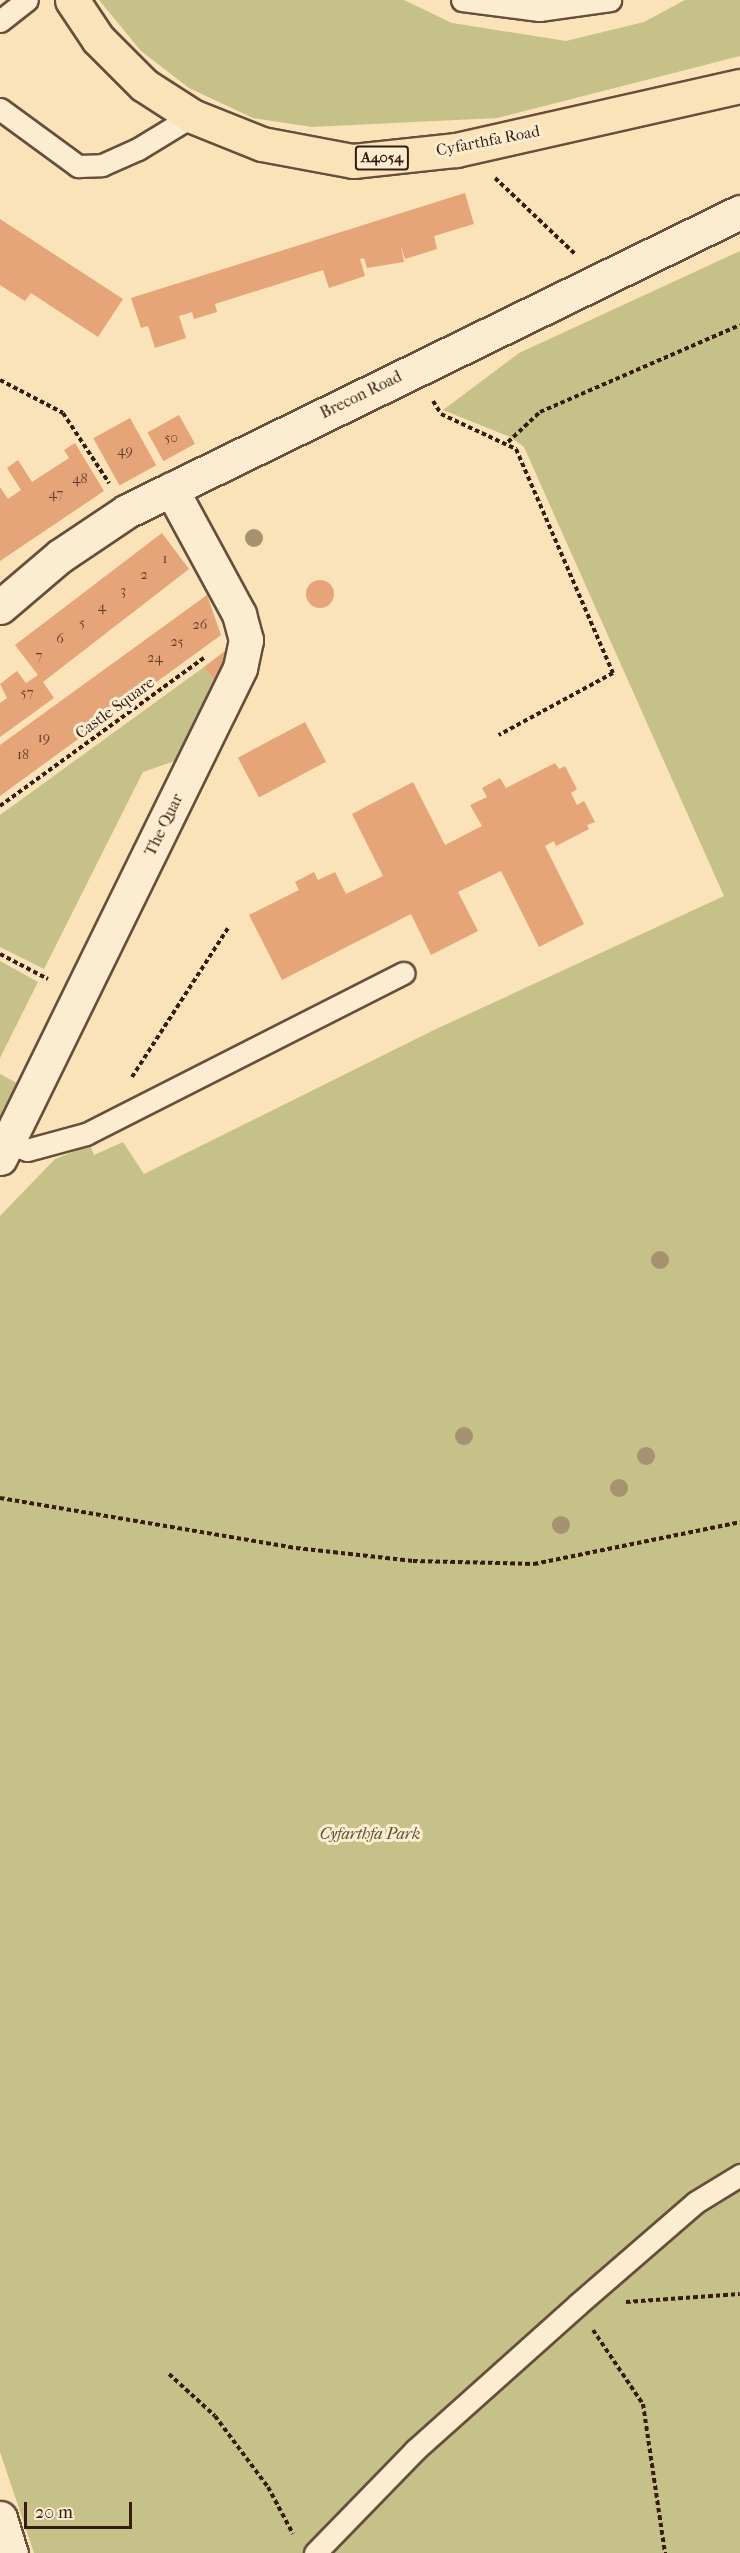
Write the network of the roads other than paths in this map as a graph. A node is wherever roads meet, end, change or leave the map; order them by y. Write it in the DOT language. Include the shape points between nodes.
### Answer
graph roads {
  1 [pos="27,0"];
  2 [pos="72,0"];
  3 [pos="462,0"];
  4 [pos="609,0"];
  5 [pos="0,21"];
  6 [pos="740,86"];
  7 [pos="0,109"];
  8 [pos="192,116"];
  9 [pos="740,212"];
  10 [pos="171,489"];
  11 [pos="0,607"];
  12 [pos="403,973"];
  13 [pos="4,1150"];
  14 [pos="740,2175"];
  15 [pos="0,2518"];
  16 [pos="307,2548"];
  17 [pos="11,2553"];
  1 -- 5 [label="lane"];
  2 -- 8 [label="main road, Cyfarthfa Road / A4054" via="98,39 144,85"];
  3 -- 4 [label="lane" via="539,10"];
  6 -- 8 [label="main road, Cyfarthfa Road / A4054" via="475,145 353,161 262,144"];
  7 -- 8 [label="lane" via="78,166 102,165 138,149"];
  9 -- 10 [label="street, Brecon Road"];
  10 -- 11 [label="street, Brecon Road" via="128,511 60,556"];
  10 -- 13 [label="street, The Quar" via="239,614 246,640 240,668"];
  12 -- 13 [label="lane" via="111,1123 27,1150"];
  14 -- 16 [label="lane" via="696,2202"];
  15 -- 17 [label="street"];
}
